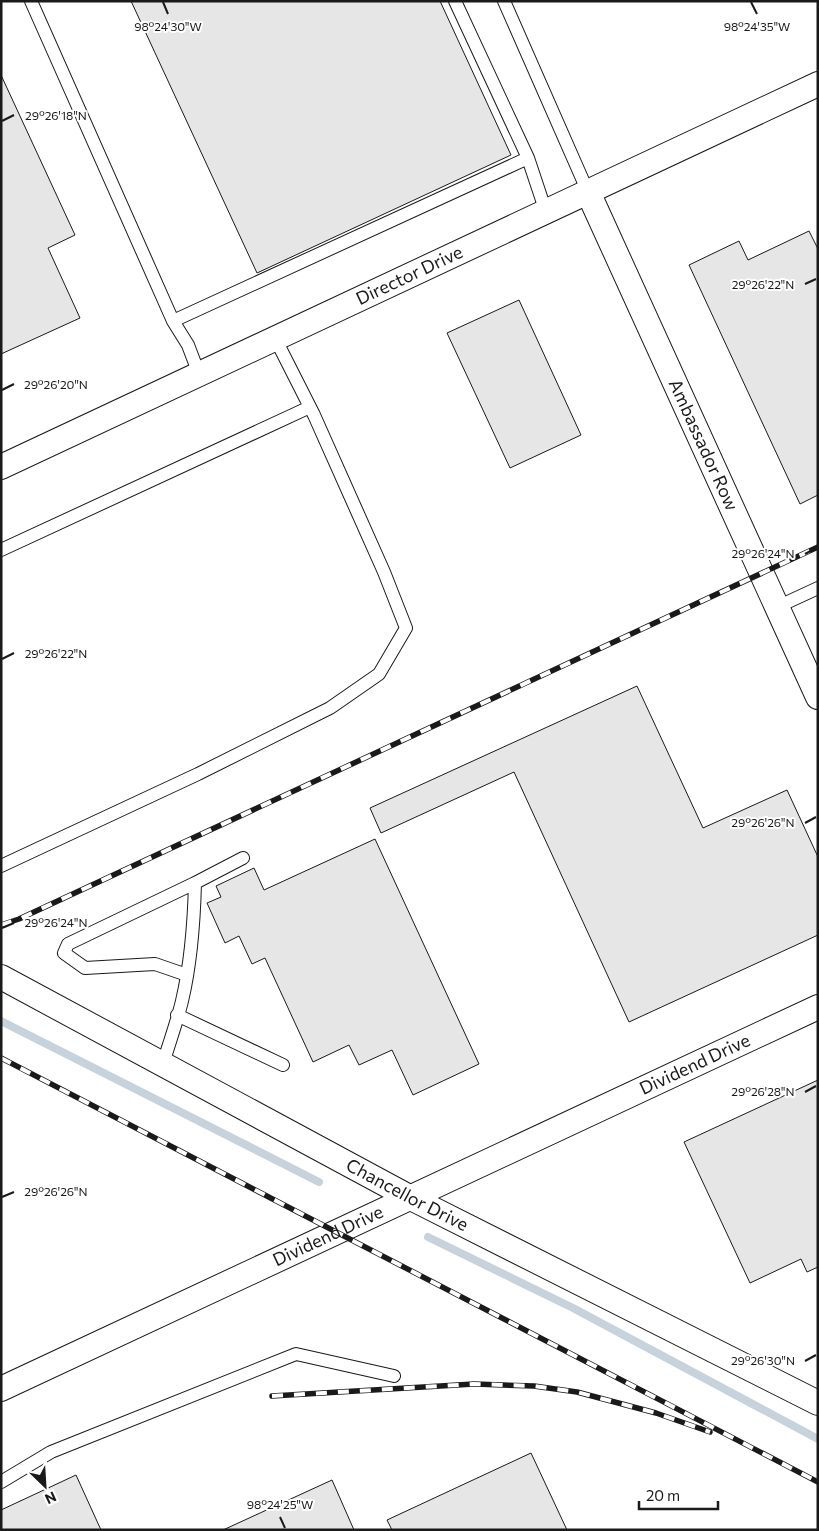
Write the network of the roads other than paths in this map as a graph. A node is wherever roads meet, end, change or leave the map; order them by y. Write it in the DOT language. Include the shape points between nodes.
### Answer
graph roads {
  1 [pos="31,1"];
  2 [pos="455,1"];
  3 [pos="504,1"];
  4 [pos="818,84"];
  5 [pos="528,158"];
  6 [pos="588,192"];
  7 [pos="546,212"];
  8 [pos="173,321"];
  9 [pos="274,338"];
  10 [pos="199,374"];
  11 [pos="310,407"];
  12 [pos="1,467"];
  13 [pos="1,550"];
  14 [pos="818,588"];
  15 [pos="777,607"];
  16 [pos="818,697"];
  17 [pos="242,858"];
  18 [pos="1,866"];
  19 [pos="195,883"];
  20 [pos="186,975"];
  21 [pos="1,977"];
  22 [pos="818,1007"];
  23 [pos="178,1015"];
  24 [pos="163,1064"];
  25 [pos="282,1065"];
  26 [pos="411,1198"];
  27 [pos="394,1376"];
  28 [pos="1,1389"];
  29 [pos="818,1403"];
  30 [pos="1,1482"];
  1 -- 8 [label="lane"];
  2 -- 5 [label="lane"];
  3 -- 6 [label="lane"];
  4 -- 6 [label="street, Director Drive"];
  5 -- 7 [label="lane"];
  5 -- 8 [label="lane"];
  6 -- 7 [label="street, Director Drive"];
  6 -- 15 [label="street, Ambassador Row"];
  7 -- 9 [label="street, Director Drive"];
  8 -- 10 [label="lane" via="188,345"];
  9 -- 10 [label="street, Director Drive"];
  9 -- 11 [label="lane"];
  10 -- 12 [label="street, Director Drive"];
  11 -- 13 [label="lane"];
  11 -- 18 [label="lane" via="406,628 379,674 330,708"];
  14 -- 15 [label="lane"];
  15 -- 16 [label="street, Ambassador Row"];
  17 -- 19 [label="lane"];
  19 -- 20 [label="lane" via="194,924"];
  19 -- 20 [label="lane" via="68,944 64,953 85,968 155,964"];
  20 -- 23 [label="lane"];
  21 -- 24 [label="street, Chancellor Drive"];
  22 -- 26 [label="street, Dividend Drive"];
  23 -- 24 [label="lane"];
  23 -- 25 [label="lane"];
  24 -- 26 [label="street, Chancellor Drive"];
  26 -- 28 [label="street, Dividend Drive"];
  26 -- 29 [label="street, Chancellor Drive"];
  27 -- 30 [label="lane" via="296,1354 51,1452"];
}
